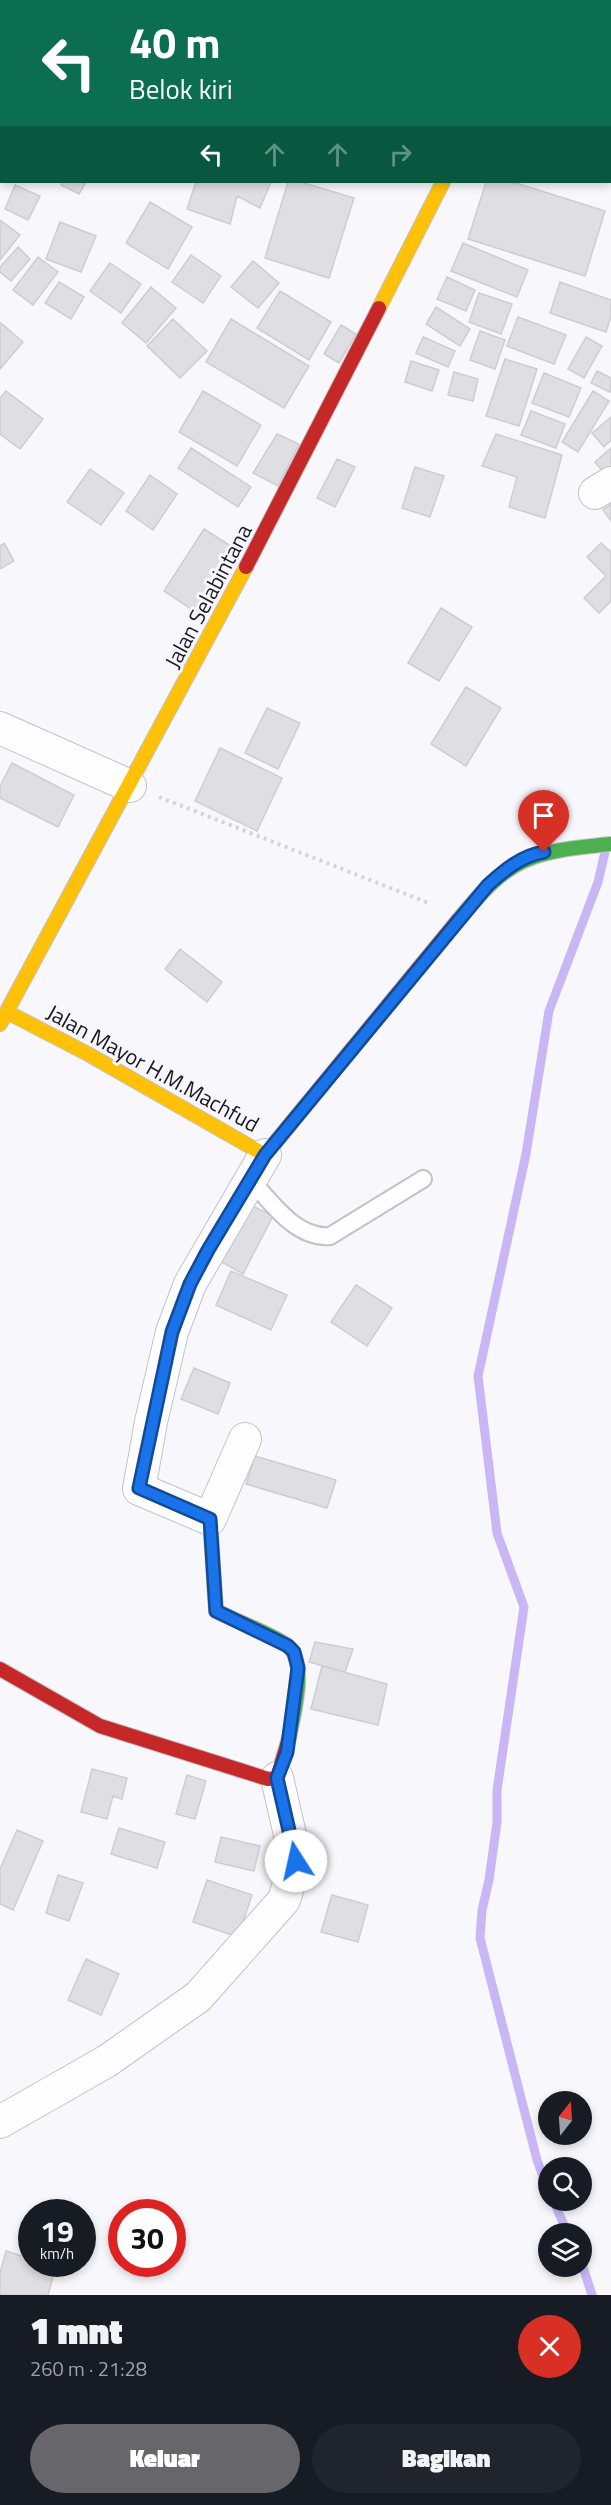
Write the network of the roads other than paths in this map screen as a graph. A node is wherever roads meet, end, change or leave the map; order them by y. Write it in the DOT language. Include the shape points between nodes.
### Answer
graph roads {
  1 [pos="442,183"];
  2 [pos="0,728"];
  3 [pos="130,786"];
  4 [pos="611,844"];
  5 [pos="7,1012"];
  6 [pos="0,1024"];
  7 [pos="257,1167"];
  8 [pos="423,1179"];
  9 [pos="245,1439"];
  10 [pos="210,1519"];
  11 [pos="0,1669"];
  12 [pos="277,1778"];
  13 [pos="0,2122"];
  1 -- 3 [label="street, Jalan Selabintana"];
  2 -- 3 [label="street"];
  3 -- 5 [label="street, Jalan Selabintana"];
  4 -- 7 [label="street, Jalan Mayor H.M.Machfud" via="532,855 508,867 488,885"];
  5 -- 6 [label="street, Jalan Selabintana"];
  5 -- 7 [label="street, Jalan Mayor H.M.Machfud" via="88,1053"];
  7 -- 8 [label="lane" via="291,1223 321,1237 330,1236"];
  7 -- 10 [label="street" via="190,1284 172,1332 138,1483 141,1490"];
  9 -- 10 [label="street"];
  10 -- 12 [label="street" via="216,1611 294,1652 298,1668 288,1742"];
  11 -- 12 [label="street" via="100,1726 268,1779"];
  12 -- 13 [label="street" via="296,1861 284,1900 198,1997 107,2061"];
}
